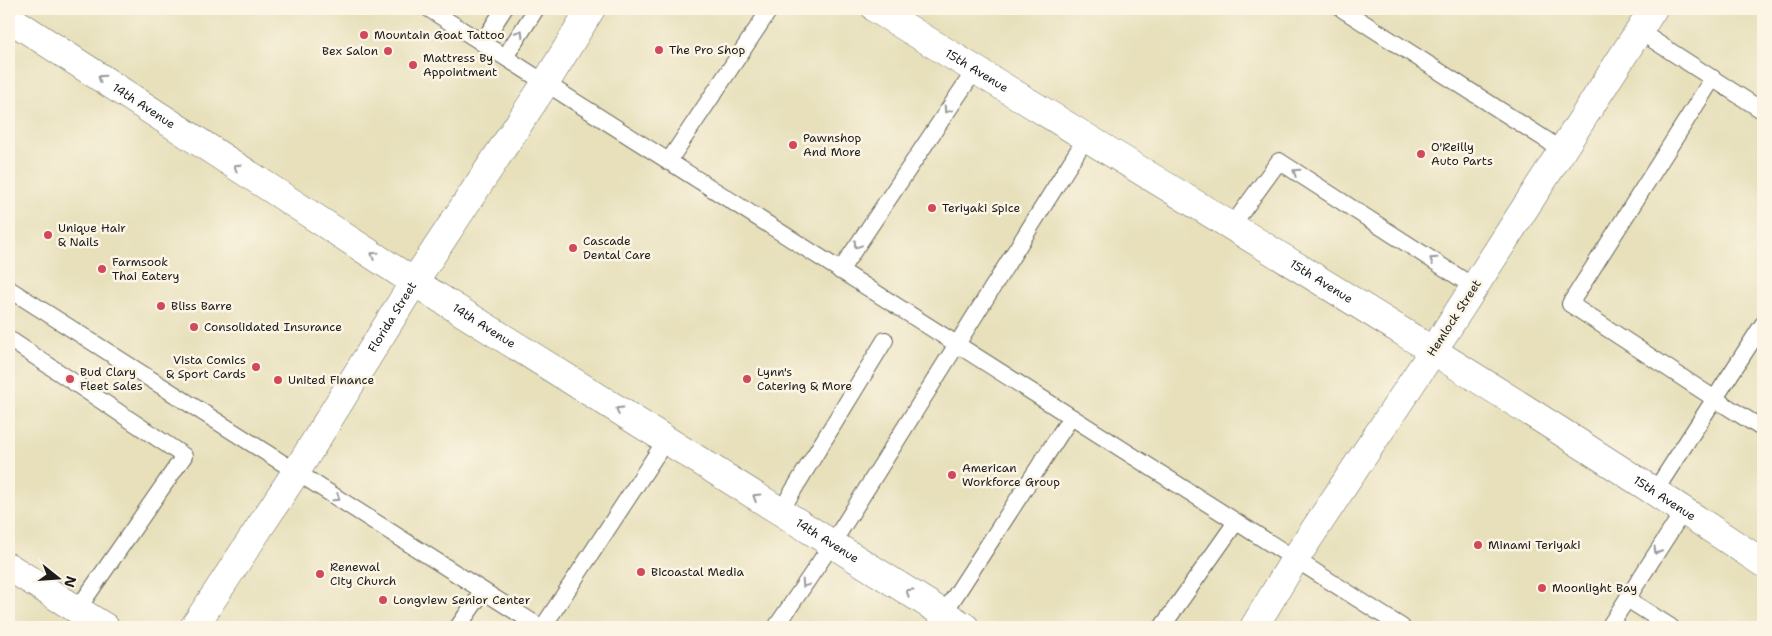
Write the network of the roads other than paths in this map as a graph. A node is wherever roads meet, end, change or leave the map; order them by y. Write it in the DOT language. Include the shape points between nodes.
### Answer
graph roads {
  1 [pos="429,9"];
  2 [pos="504,9"];
  3 [pos="536,9"];
  4 [pos="591,9"];
  5 [pos="770,9"];
  6 [pos="876,9"];
  7 [pos="1342,9"];
  8 [pos="9,18"];
  9 [pos="1646,20"];
  10 [pos="482,43"];
  11 [pos="505,57"];
  12 [pos="974,70"];
  13 [pos="1713,78"];
  14 [pos="545,84"];
  15 [pos="1763,111"];
  16 [pos="1086,138"];
  17 [pos="1562,150"];
  18 [pos="668,162"];
  19 [pos="1231,227"];
  20 [pos="840,271"];
  21 [pos="414,282"];
  22 [pos="1474,287"];
  23 [pos="9,289"];
  24 [pos="1763,324"];
  25 [pos="885,340"];
  26 [pos="9,341"];
  27 [pos="957,345"];
  28 [pos="1432,351"];
  29 [pos="1715,399"];
  30 [pos="1071,417"];
  31 [pos="1763,429"];
  32 [pos="666,440"];
  33 [pos="296,472"];
  34 [pos="1655,491"];
  35 [pos="1684,510"];
  36 [pos="780,512"];
  37 [pos="1236,522"];
  38 [pos="832,544"];
  39 [pos="1295,559"];
  40 [pos="1763,563"];
  41 [pos="9,567"];
  42 [pos="483,591"];
  43 [pos="1627,600"];
  44 [pos="77,610"];
  45 [pos="948,623"];
  46 [pos="105,627"];
  47 [pos="194,627"];
  48 [pos="458,627"];
  49 [pos="541,627"];
  50 [pos="776,627"];
  51 [pos="1162,627"];
  52 [pos="1254,627"];
  53 [pos="1402,627"];
  54 [pos="1609,627"];
  55 [pos="1671,627"];
  1 -- 10 [label="lane"];
  2 -- 10 [label="lane"];
  11 -- 3 [label="lane, one-way"];
  4 -- 14 [label="street, Florida Street"];
  5 -- 18 [label="lane"];
  6 -- 12 [label="street, 15th Avenue"];
  7 -- 17 [label="lane"];
  21 -- 8 [label="street, 14th Avenue, one-way"];
  9 -- 13 [label="lane"];
  9 -- 17 [label="street, Hemlock Street"];
  10 -- 11 [label="lane"];
  11 -- 14 [label="lane"];
  12 -- 16 [label="street, 15th Avenue"];
  12 -- 20 [label="lane, one-way"];
  13 -- 15 [label="lane"];
  13 -- 29 [label="lane" via="1570,304"];
  14 -- 18 [label="lane"];
  14 -- 21 [label="street, Florida Street"];
  16 -- 19 [label="street, 15th Avenue"];
  16 -- 27 [label="lane"];
  17 -- 22 [label="street, Hemlock Street"];
  18 -- 20 [label="lane"];
  22 -- 19 [label="lane, one-way" via="1279,161"];
  19 -- 28 [label="street, 15th Avenue"];
  20 -- 27 [label="lane"];
  32 -- 21 [label="street, 14th Avenue, one-way"];
  21 -- 33 [label="street, Florida Street"];
  22 -- 28 [label="street, Hemlock Street"];
  23 -- 33 [label="lane"];
  24 -- 29 [label="lane"];
  25 -- 36 [label="lane"];
  26 -- 44 [label="lane" via="184,456"];
  27 -- 30 [label="lane"];
  27 -- 38 [label="lane"];
  28 -- 34 [label="street, 15th Avenue"];
  28 -- 39 [label="street, Hemlock Street"];
  29 -- 31 [label="lane"];
  29 -- 34 [label="lane"];
  30 -- 37 [label="lane"];
  30 -- 45 [label="lane"];
  36 -- 32 [label="street, 14th Avenue, one-way"];
  32 -- 49 [label="lane"];
  33 -- 42 [label="lane, one-way"];
  33 -- 47 [label="street, Florida Street"];
  34 -- 35 [label="street, 15th Avenue"];
  35 -- 40 [label="street, 15th Avenue"];
  35 -- 43 [label="lane, one-way"];
  36 -- 38 [label="street, 14th Avenue"];
  37 -- 39 [label="lane"];
  37 -- 51 [label="lane"];
  45 -- 38 [label="street, 14th Avenue, one-way"];
  38 -- 50 [label="lane, one-way"];
  39 -- 52 [label="street, Hemlock Street"];
  39 -- 53 [label="lane"];
  41 -- 44 [label="street"];
  42 -- 48 [label="lane"];
  42 -- 49 [label="lane"];
  43 -- 54 [label="lane"];
  43 -- 55 [label="lane"];
  44 -- 46 [label="street"];
}
